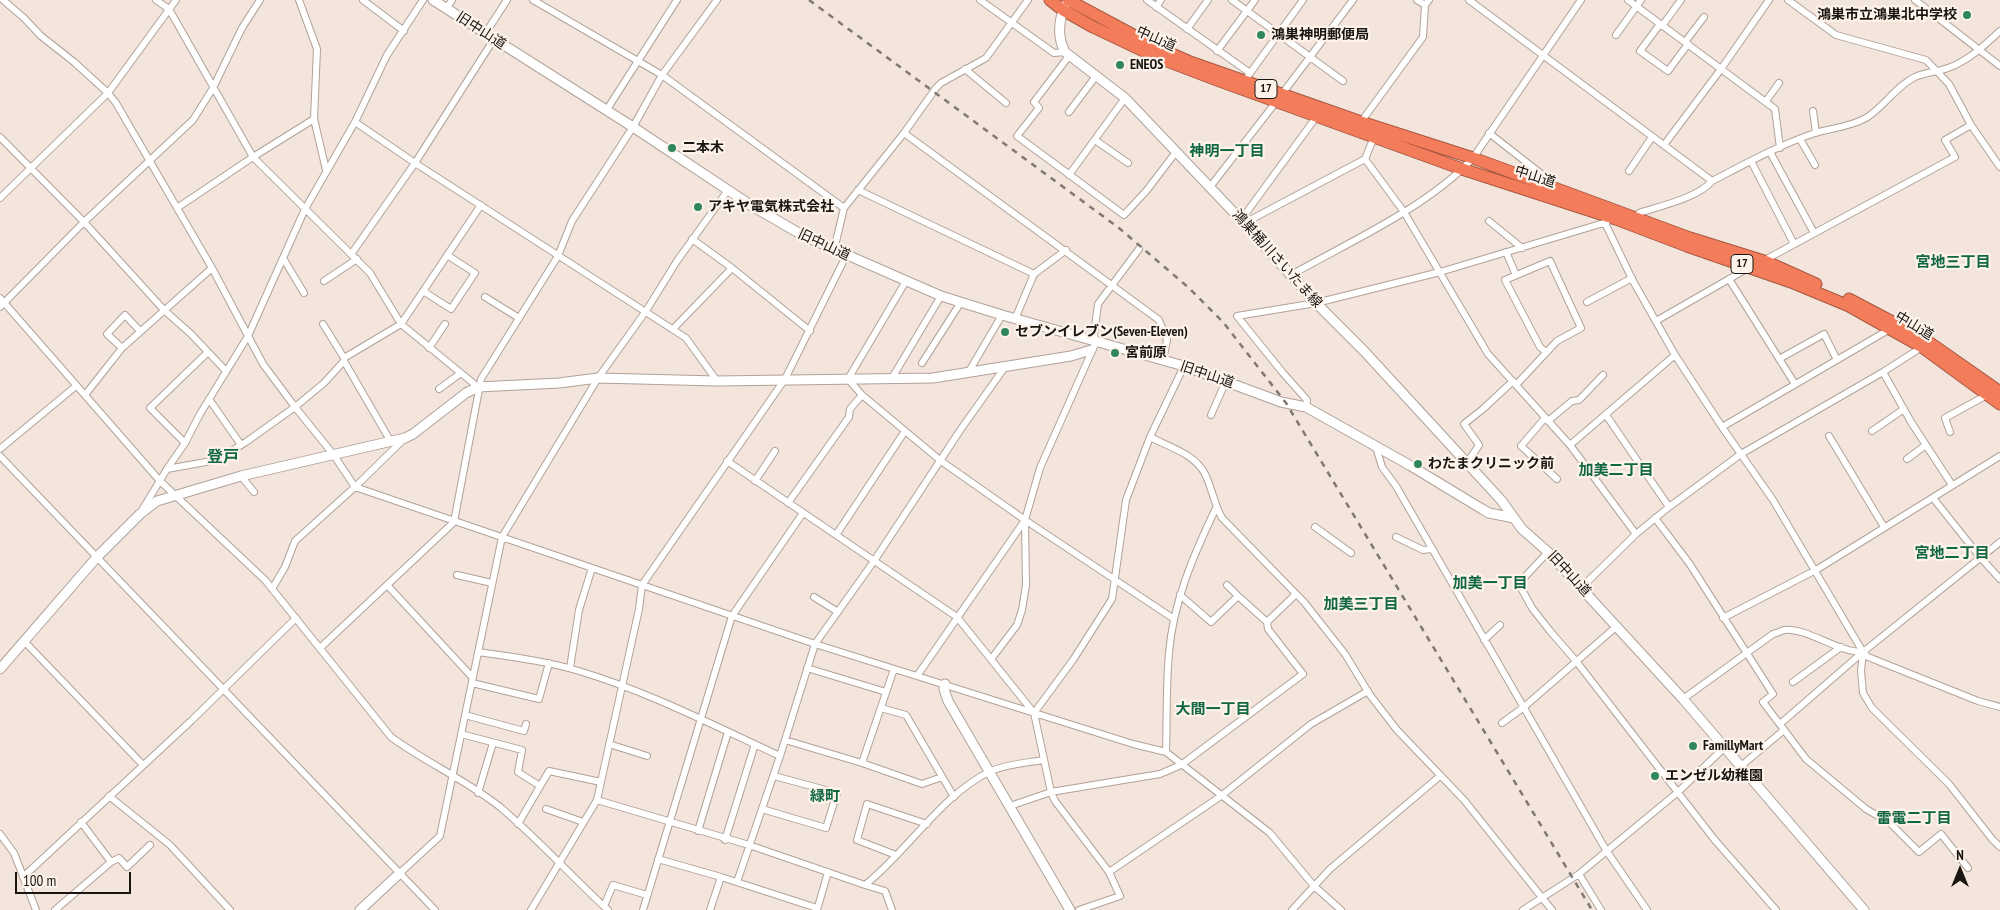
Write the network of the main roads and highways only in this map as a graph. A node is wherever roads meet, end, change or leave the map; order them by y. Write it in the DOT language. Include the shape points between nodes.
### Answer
graph roads {
  1 [pos="433,0"];
  2 [pos="1050,0"];
  3 [pos="1066,3"];
  4 [pos="1278,98"];
  5 [pos="1093,346"];
  6 [pos="2000,392"];
  7 [pos="2000,404"];
  8 [pos="1514,518"];
  9 [pos="0,669"];
  10 [pos="945,684"];
  11 [pos="400,873"];
  12 [pos="360,910"];
  13 [pos="1070,910"];
  14 [pos="1864,910"];
  1 -- 5 [label="main road, 旧中山道" via="781,224 846,256 941,296"];
  2 -- 3 [label="highway, 中山道 / 17"];
  3 -- 4 [label="highway, 中山道 / 17" via="1154,56"];
  3 -- 4 [label="highway, 中山道 / 17" via="1190,62 1247,77"];
  3 -- 8 [label="main road, 鴻巣桶川さいたま線" via="1059,29 1062,47 1067,54 1126,98 1364,351"];
  4 -- 6 [label="highway, 中山道 / 17" via="1472,158 1690,238 1763,261 1864,306 1923,338"];
  4 -- 7 [label="highway, 中山道 / 17" via="1317,116 1462,169 1751,267 1849,306 1922,347"];
  5 -- 8 [label="main road, 旧中山道" via="1184,366 1281,402 1306,407 1489,514"];
  5 -- 9 [label="main road" via="1071,356 933,378 716,381 598,378 478,386 405,438 241,476 157,501 97,557"];
  8 -- 14 [label="main road, 旧中山道" via="1725,746"];
  10 -- 13 [label="main road" via="948,701"];
  11 -- 12 [label="main road"];
}
